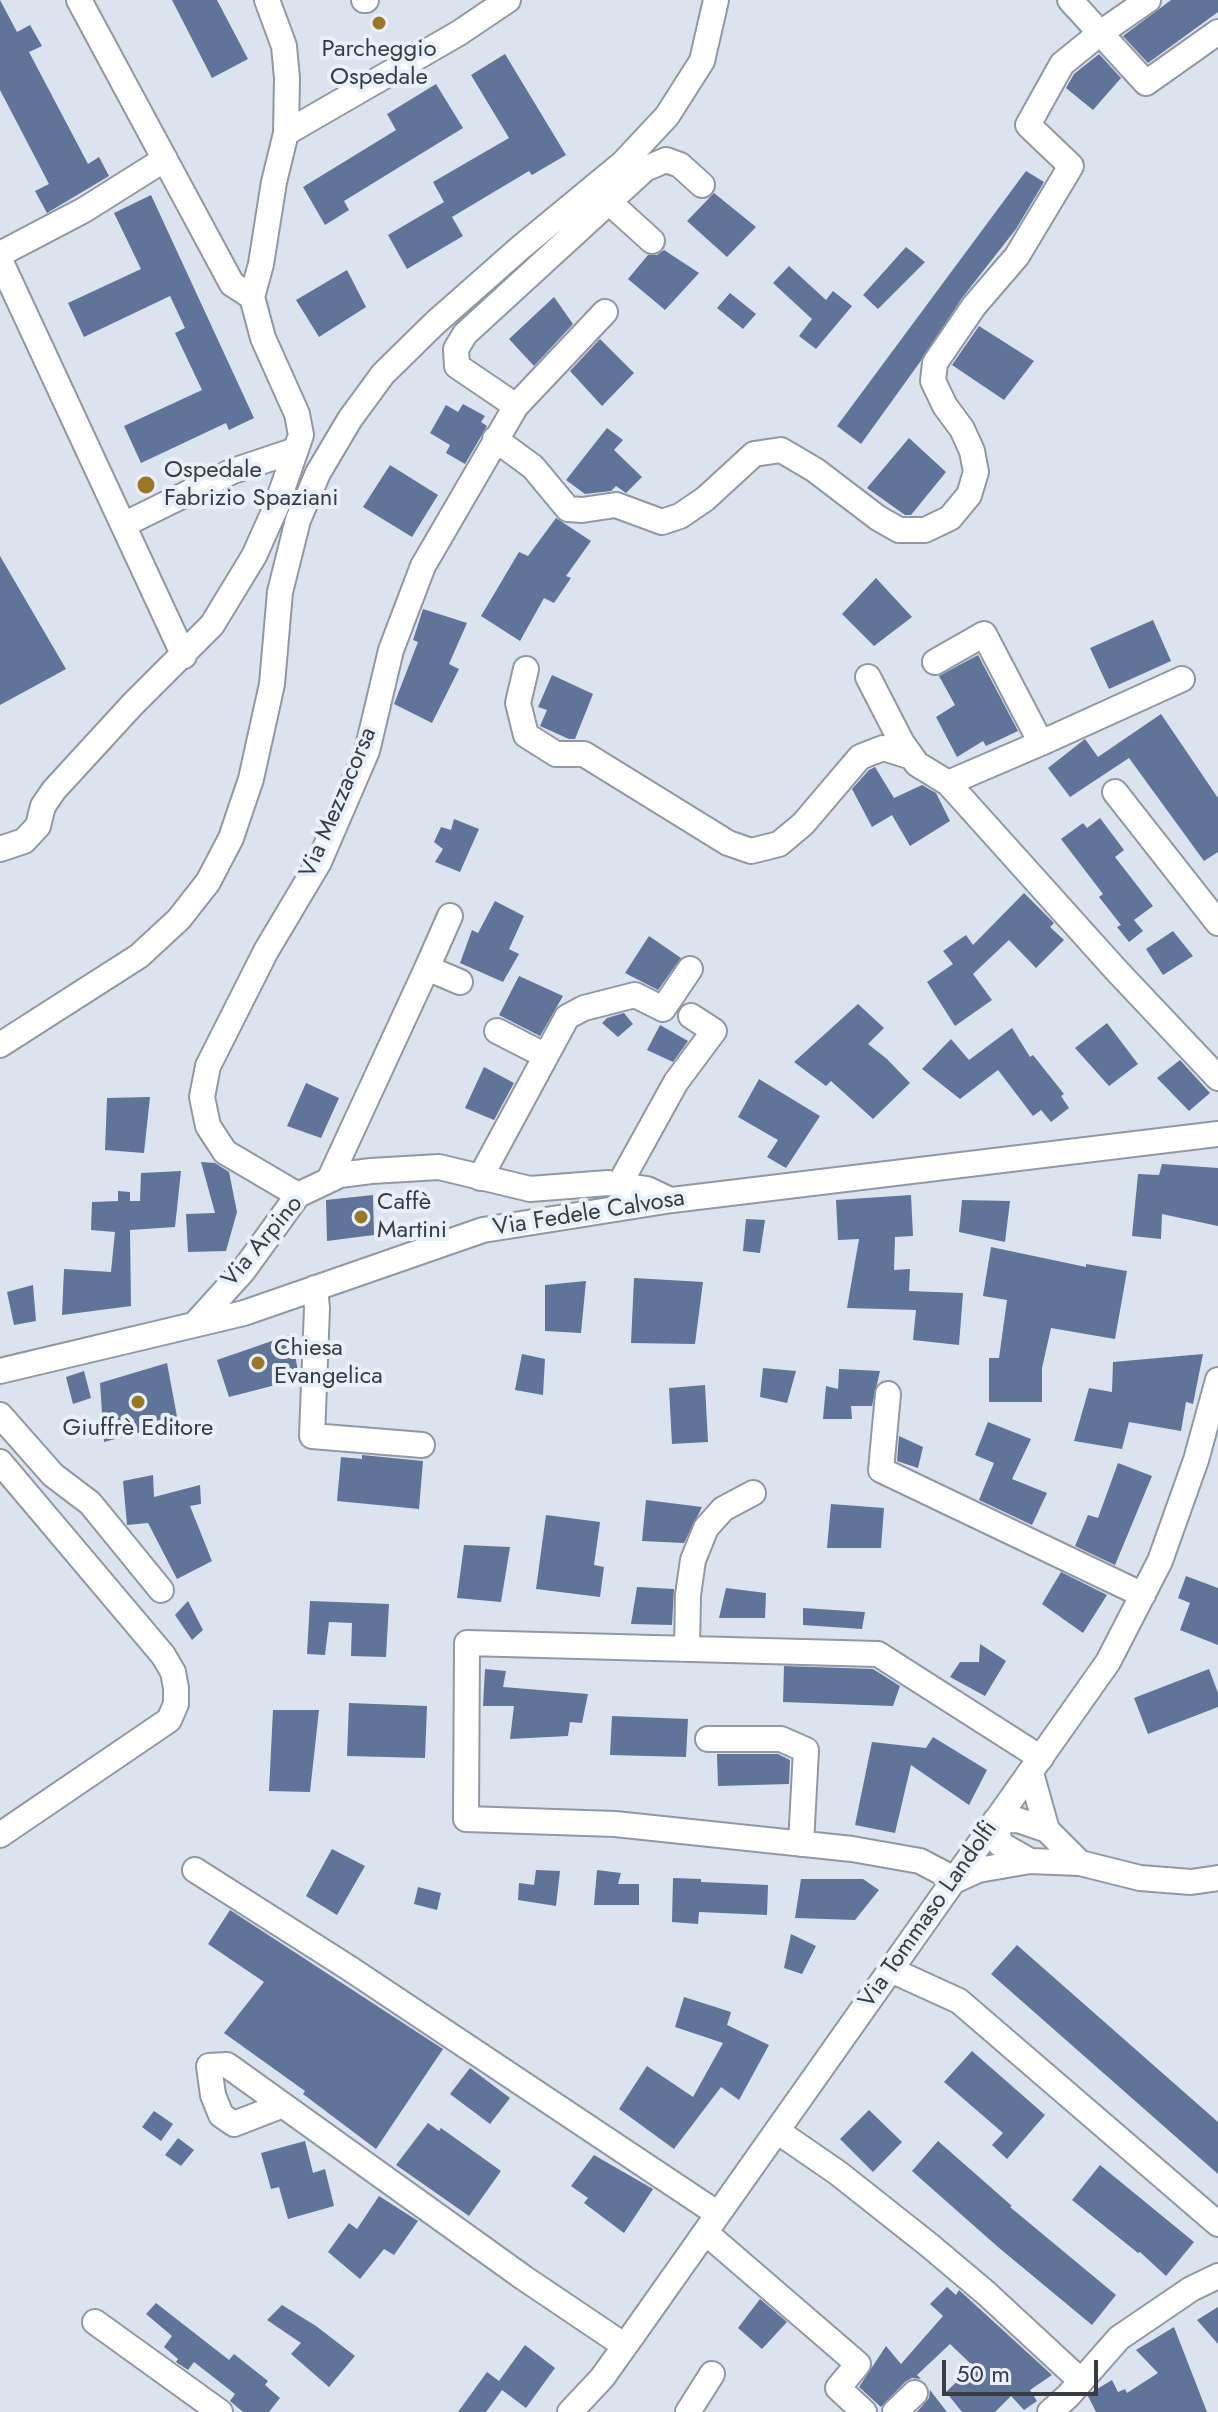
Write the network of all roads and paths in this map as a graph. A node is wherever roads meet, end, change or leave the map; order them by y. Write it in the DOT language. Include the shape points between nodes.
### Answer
graph roads {
  1 [pos="79,0"];
  2 [pos="267,0"];
  3 [pos="508,0"];
  4 [pos="716,0"];
  5 [pos="1070,0"];
  6 [pos="1148,0"];
  7 [pos="1218,32"];
  8 [pos="1099,34"];
  9 [pos="286,133"];
  10 [pos="165,159"];
  11 [pos="702,185"];
  12 [pos="609,202"];
  13 [pos="652,241"];
  14 [pos="0,257"];
  15 [pos="252,297"];
  16 [pos="605,312"];
  17 [pos="516,406"];
  18 [pos="495,439"];
  19 [pos="296,450"];
  20 [pos="123,525"];
  21 [pos="184,656"];
  22 [pos="935,662"];
  23 [pos="526,669"];
  24 [pos="868,677"];
  25 [pos="1182,679"];
  26 [pos="1041,743"];
  27 [pos="912,757"];
  28 [pos="948,783"];
  29 [pos="1115,792"];
  30 [pos="0,849"];
  31 [pos="450,916"];
  32 [pos="1218,923"];
  33 [pos="427,968"];
  34 [pos="690,969"];
  35 [pos="460,982"];
  36 [pos="691,1016"];
  37 [pos="497,1031"];
  38 [pos="0,1045"];
  39 [pos="546,1056"];
  40 [pos="1218,1078"];
  41 [pos="1211,1138"];
  42 [pos="480,1178"];
  43 [pos="329,1180"];
  44 [pos="619,1185"];
  45 [pos="298,1195"];
  46 [pos="672,1200"];
  47 [pos="315,1288"];
  48 [pos="195,1324"];
  49 [pos="0,1371"];
  50 [pos="1218,1380"];
  51 [pos="888,1394"];
  52 [pos="0,1415"];
  53 [pos="422,1445"];
  54 [pos="0,1462"];
  55 [pos="753,1493"];
  56 [pos="161,1590"];
  57 [pos="1143,1595"];
  58 [pos="687,1649"];
  59 [pos="708,1739"];
  60 [pos="1036,1766"];
  61 [pos="995,1821"];
  62 [pos="1047,1830"];
  63 [pos="0,1835"];
  64 [pos="801,1844"];
  65 [pos="1030,1861"];
  66 [pos="1080,1863"];
  67 [pos="195,1870"];
  68 [pos="1218,1878"];
  69 [pos="956,1880"];
  70 [pos="891,1970"];
  71 [pos="283,2105"];
  72 [pos="777,2131"];
  73 [pos="712,2224"];
  74 [pos="1218,2224"];
  75 [pos="1218,2276"];
  76 [pos="95,2322"];
  77 [pos="625,2346"];
  78 [pos="712,2374"];
  79 [pos="1081,2381"];
  80 [pos="915,2393"];
  81 [pos="220,2412"];
  82 [pos="570,2412"];
  83 [pos="688,2412"];
  84 [pos="864,2412"];
  85 [pos="895,2412"];
  86 [pos="1050,2412"];
  1 -- 10 [label="street"];
  2 -- 9 [label="street" via="284,46"];
  3 -- 9 [label="street"];
  4 -- 38 [label="street" via="702,61 667,116 623,163 520,248 383,374 318,473 298,520 280,592 272,684 251,779 231,838 208,882 179,919 139,956"];
  5 -- 8 [label="street"];
  6 -- 8 [label="street"];
  7 -- 8 [label="street" via="1146,83"];
  8 -- 18 [label="street" via="1062,64 1028,125 1071,166 1017,256 935,363 933,381 962,429 976,472 969,495 950,518 925,530 899,530 781,450 754,454 705,499 662,522 616,505 568,509 533,467"];
  9 -- 15 [label="street"];
  10 -- 14 [label="street"];
  10 -- 15 [label="street" via="232,284"];
  11 -- 12 [label="street" via="666,160 645,169"];
  12 -- 13 [label="street"];
  12 -- 17 [label="street" via="465,334 456,349 457,366"];
  14 -- 20 [label="street"];
  15 -- 19 [label="street" via="263,338 297,414 301,435"];
  16 -- 17 [label="street, Via Mezzacorsa"];
  17 -- 18 [label="street, Via Mezzacorsa"];
  18 -- 45 [label="street, Via Mezzacorsa" via="423,566 391,650 367,751 319,862 266,951 208,1066 202,1097 208,1126 225,1152"];
  19 -- 20 [label="street" via="233,471"];
  19 -- 21 [label="street" via="254,556 212,625"];
  20 -- 21 [label="street"];
  21 -- 30 [label="street" via="54,790 38,826 24,841"];
  22 -- 26 [label="street" via="984,634"];
  23 -- 27 [label="street" via="518,703 526,735 556,754 584,754 728,843 751,851 779,844 803,824 860,757 883,748"];
  24 -- 27 [label="street"];
  25 -- 26 [label="street"];
  26 -- 28 [label="street"];
  27 -- 28 [label="street"];
  28 -- 40 [label="street"];
  29 -- 32 [label="street"];
  31 -- 33 [label="street"];
  33 -- 35 [label="street"];
  33 -- 43 [label="street"];
  34 -- 39 [label="street" via="663,1009 635,995 567,1017"];
  36 -- 44 [label="street" via="714,1031 676,1082"];
  37 -- 39 [label="street"];
  39 -- 42 [label="street"];
  41 -- 46 [label="street, Via Fedele Calvosa"];
  42 -- 43 [label="street, Via Arpino" via="439,1167 409,1167"];
  42 -- 44 [label="street, Via Arpino" via="530,1189"];
  43 -- 45 [label="street, Via Arpino"];
  44 -- 46 [label="street, Via Arpino"];
  45 -- 48 [label="street, Via Arpino" via="243,1271"];
  46 -- 47 [label="street, Via Fedele Calvosa" via="483,1230"];
  47 -- 48 [label="street, Via Fedele Calvosa"];
  47 -- 53 [label="street" via="312,1436"];
  48 -- 49 [label="street, Via Fedele Calvosa"];
  50 -- 57 [label="street, Via Tommaso Landolfi" via="1196,1460"];
  51 -- 57 [label="street" via="881,1470"];
  52 -- 56 [label="street" via="53,1475 90,1503"];
  54 -- 63 [label="street" via="163,1655 173,1672 176,1704 169,1720"];
  55 -- 58 [label="street" via="723,1509 706,1528 693,1560"];
  57 -- 60 [label="street, Via Tommaso Landolfi" via="1108,1662"];
  58 -- 60 [label="street" via="878,1654"];
  58 -- 64 [label="street" via="467,1643 466,1819 615,1824"];
  59 -- 64 [label="street" via="781,1739 806,1750"];
  60 -- 61 [label="street, Via Tommaso Landolfi"];
  60 -- 62 [label="street"];
  61 -- 62 [label="street" via="1018,1820"];
  61 -- 65 [label="street" via="1000,1844"];
  61 -- 69 [label="street, Via Tommaso Landolfi"];
  62 -- 66 [label="street"];
  64 -- 69 [label="street" via="920,1861"];
  65 -- 66 [label="street"];
  65 -- 69 [label="street" via="978,1870"];
  66 -- 68 [label="street" via="1140,1878"];
  67 -- 73 [label="street" via="349,1968"];
  69 -- 70 [label="street, Via Tommaso Landolfi"];
  70 -- 72 [label="street, Via Tommaso Landolfi"];
  70 -- 74 [label="street" via="959,2001"];
  71 -- 77 [label="street"];
  72 -- 73 [label="street, Via Tommaso Landolfi"];
  72 -- 79 [label="street" via="929,2245"];
  73 -- 77 [label="street, Via Tommaso Landolfi"];
  73 -- 84 [label="street" via="858,2364 838,2388"];
  75 -- 79 [label="street" via="1119,2338"];
  76 -- 81 [label="street"];
  77 -- 82 [label="street, Via Tommaso Landolfi"];
  78 -- 83 [label="street"];
  79 -- 86 [label="street"];
  80 -- 85 [label="street"];
}
